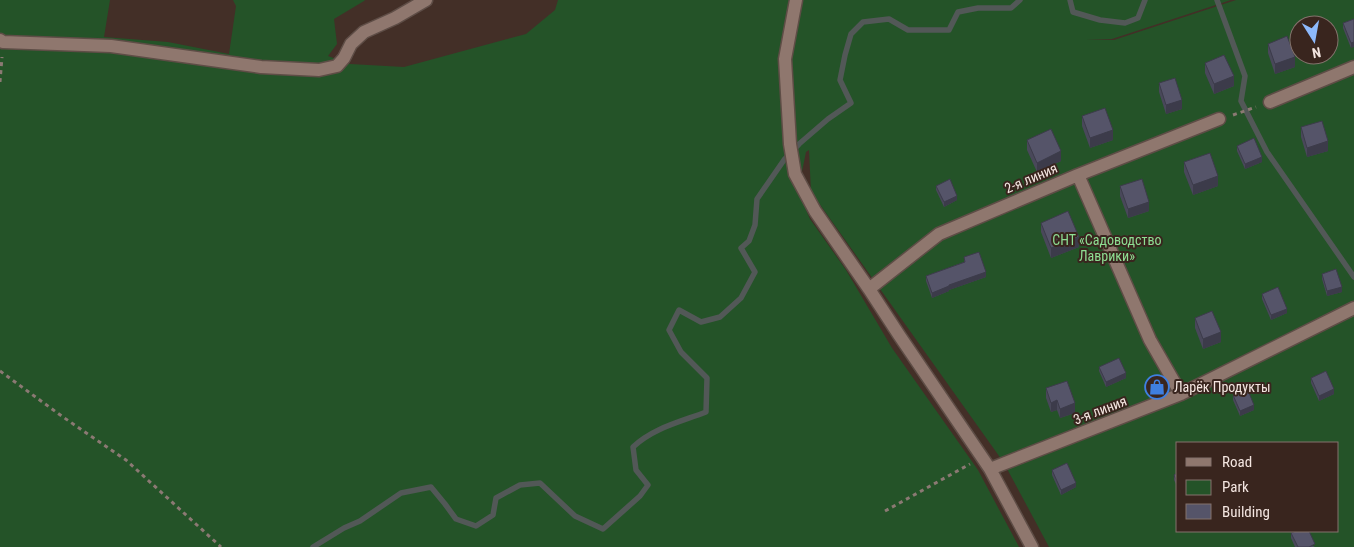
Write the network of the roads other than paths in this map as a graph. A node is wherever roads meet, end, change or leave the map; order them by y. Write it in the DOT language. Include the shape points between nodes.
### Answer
graph roads {
  1 [pos="426,0"];
  2 [pos="796,0"];
  3 [pos="1,41"];
  4 [pos="1354,67"];
  5 [pos="1270,102"];
  6 [pos="1219,119"];
  7 [pos="1078,175"];
  8 [pos="869,289"];
  9 [pos="1354,308"];
  10 [pos="1181,394"];
  11 [pos="990,469"];
  12 [pos="1032,547"];
  1 -- 3 [label="street" via="364,32 351,44 337,66 319,70 261,67 111,46"];
  2 -- 8 [label="street" via="785,59 794,174"];
  4 -- 5 [label="street"];
  6 -- 7 [label="street, 2-я линия"];
  7 -- 8 [label="street, 2-я линия" via="939,234"];
  7 -- 10 [label="street" via="1150,340"];
  8 -- 11 [label="street"];
  9 -- 10 [label="street, 3-я линия"];
  10 -- 11 [label="street, 3-я линия"];
  11 -- 12 [label="street"];
}
